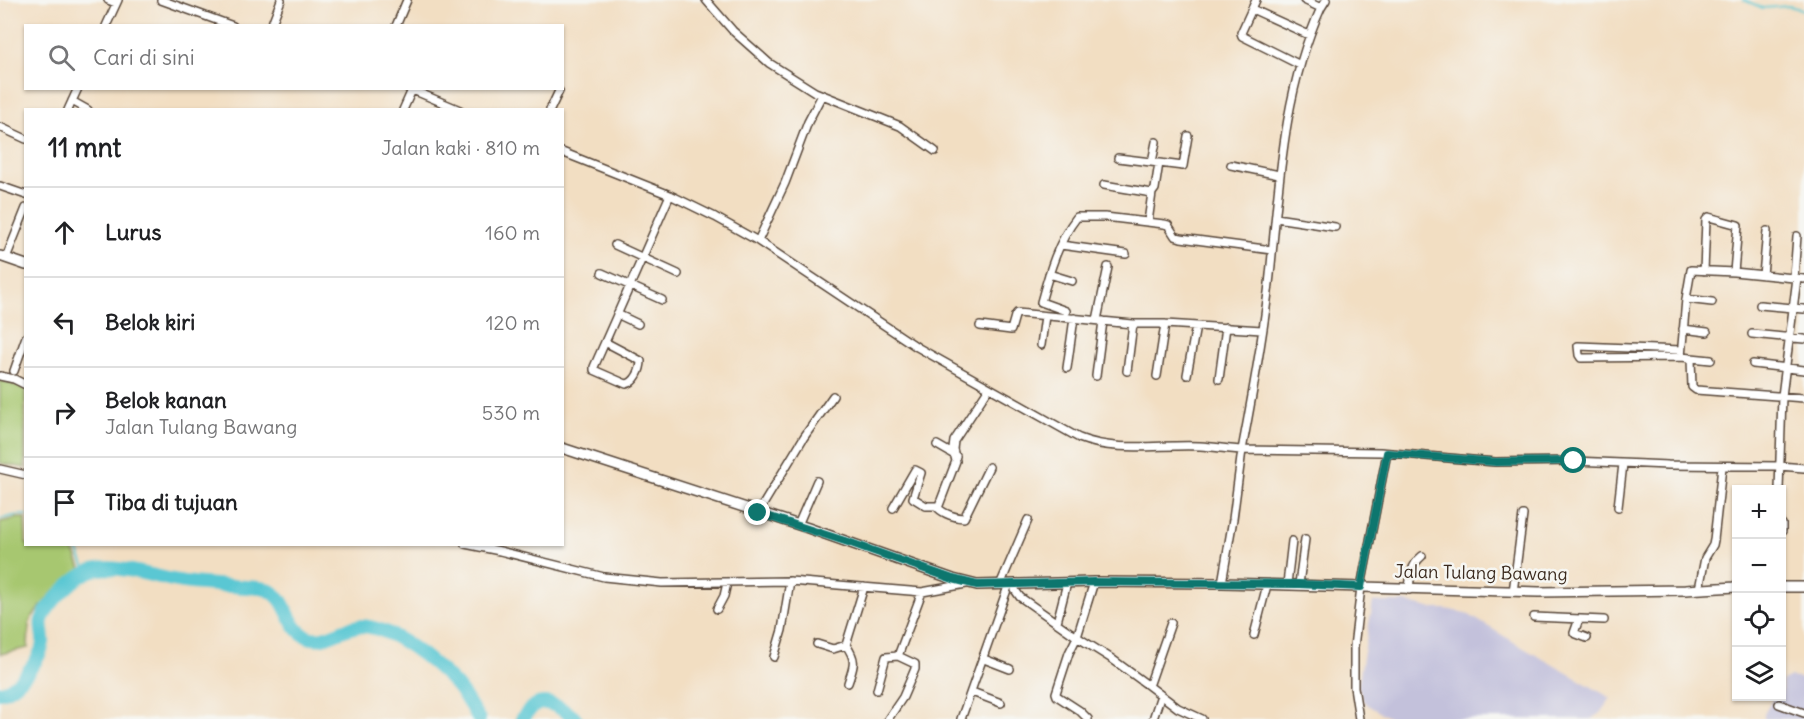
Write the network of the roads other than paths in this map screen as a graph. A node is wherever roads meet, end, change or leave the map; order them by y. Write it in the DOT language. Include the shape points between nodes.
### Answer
graph roads {
  1 [pos="108,0"];
  2 [pos="161,0"];
  3 [pos="281,0"];
  4 [pos="407,0"];
  5 [pos="706,0"];
  6 [pos="1256,0"];
  7 [pos="1304,0"];
  8 [pos="1326,0"];
  9 [pos="117,2"];
  10 [pos="1321,8"];
  11 [pos="1252,9"];
  12 [pos="107,24"];
  13 [pos="227,24"];
  14 [pos="272,24"];
  15 [pos="397,24"];
  16 [pos="1309,35"];
  17 [pos="1300,65"];
  18 [pos="77,90"];
  19 [pos="410,90"];
  20 [pos="412,90"];
  21 [pos="559,91"];
  22 [pos="822,95"];
  23 [pos="72,101"];
  24 [pos="69,108"];
  25 [pos="84,108"];
  26 [pos="404,108"];
  27 [pos="455,108"];
  28 [pos="551,108"];
  29 [pos="0,127"];
  30 [pos="1188,136"];
  31 [pos="24,138"];
  32 [pos="1156,142"];
  33 [pos="935,151"];
  34 [pos="564,153"];
  35 [pos="1118,158"];
  36 [pos="1156,163"];
  37 [pos="1231,165"];
  38 [pos="1279,175"];
  39 [pos="1104,185"];
  40 [pos="0,186"];
  41 [pos="1152,193"];
  42 [pos="24,194"];
  43 [pos="670,195"];
  44 [pos="24,212"];
  45 [pos="1275,218"];
  46 [pos="1148,222"];
  47 [pos="1335,226"];
  48 [pos="1767,231"];
  49 [pos="1797,236"];
  50 [pos="758,242"];
  51 [pos="615,245"];
  52 [pos="1061,245"];
  53 [pos="1272,250"];
  54 [pos="1126,254"];
  55 [pos="3,257"];
  56 [pos="643,257"];
  57 [pos="24,264"];
  58 [pos="1108,267"];
  59 [pos="1704,271"];
  60 [pos="1734,272"];
  61 [pos="602,273"];
  62 [pos="678,274"];
  63 [pos="1049,274"];
  64 [pos="1763,275"];
  65 [pos="1798,278"];
  66 [pos="1072,281"];
  67 [pos="630,285"];
  68 [pos="1686,299"];
  69 [pos="662,300"];
  70 [pos="1712,302"];
  71 [pos="1760,305"];
  72 [pos="1793,308"];
  73 [pos="1804,309"];
  74 [pos="1066,310"];
  75 [pos="617,314"];
  76 [pos="1045,316"];
  77 [pos="1074,318"];
  78 [pos="1100,321"];
  79 [pos="638,324"];
  80 [pos="1133,324"];
  81 [pos="1165,324"];
  82 [pos="980,326"];
  83 [pos="1196,326"];
  84 [pos="1226,327"];
  85 [pos="1683,329"];
  86 [pos="1262,330"];
  87 [pos="1707,332"];
  88 [pos="1752,334"];
  89 [pos="1789,338"];
  90 [pos="1804,339"];
  91 [pos="24,342"];
  92 [pos="605,342"];
  93 [pos="1041,345"];
  94 [pos="1681,354"];
  95 [pos="1691,359"];
  96 [pos="1711,360"];
  97 [pos="585,364"];
  98 [pos="1753,364"];
  99 [pos="1067,368"];
  100 [pos="1786,368"];
  101 [pos="14,370"];
  102 [pos="594,370"];
  103 [pos="1804,370"];
  104 [pos="1127,371"];
  105 [pos="1187,375"];
  106 [pos="0,376"];
  107 [pos="1096,376"];
  108 [pos="1157,376"];
  109 [pos="1219,379"];
  110 [pos="24,384"];
  111 [pos="989,388"];
  112 [pos="833,396"];
  113 [pos="1782,396"];
  114 [pos="1804,398"];
  115 [pos="937,445"];
  116 [pos="564,449"];
  117 [pos="1242,450"];
  118 [pos="1387,453"];
  119 [pos="956,456"];
  120 [pos="1623,464"];
  121 [pos="1780,466"];
  122 [pos="989,467"];
  123 [pos="1722,467"];
  124 [pos="1804,468"];
  125 [pos="0,469"];
  126 [pos="24,475"];
  127 [pos="817,481"];
  128 [pos="1779,485"];
  129 [pos="902,494"];
  130 [pos="913,498"];
  131 [pos="938,506"];
  132 [pos="1618,507"];
  133 [pos="893,508"];
  134 [pos="758,513"];
  135 [pos="1523,515"];
  136 [pos="1028,520"];
  137 [pos="798,525"];
  138 [pos="1305,539"];
  139 [pos="1292,541"];
  140 [pos="483,546"];
  141 [pos="501,548"];
  142 [pos="1422,556"];
  143 [pos="790,582"];
  144 [pos="1094,582"];
  145 [pos="727,583"];
  146 [pos="1067,583"];
  147 [pos="1222,583"];
  148 [pos="966,584"];
  149 [pos="1008,584"];
  150 [pos="1299,584"];
  151 [pos="1267,585"];
  152 [pos="1287,585"];
  153 [pos="864,586"];
  154 [pos="1361,587"];
  155 [pos="1732,587"];
  156 [pos="1786,587"];
  157 [pos="1804,587"];
  158 [pos="1699,589"];
  159 [pos="1409,590"];
  160 [pos="922,592"];
  161 [pos="1513,592"];
  162 [pos="717,609"];
  163 [pos="1534,617"];
  164 [pos="1579,619"];
  165 [pos="1604,620"];
  166 [pos="1057,622"];
  167 [pos="1171,623"];
  168 [pos="1254,635"];
  169 [pos="1077,637"];
  170 [pos="1587,638"];
  171 [pos="817,644"];
  172 [pos="846,645"];
  173 [pos="898,656"];
  174 [pos="774,657"];
  175 [pos="984,659"];
  176 [pos="1010,669"];
  177 [pos="848,683"];
  178 [pos="1149,686"];
  179 [pos="877,690"];
  180 [pos="972,692"];
  181 [pos="1161,694"];
  182 [pos="1001,703"];
  183 [pos="1779,704"];
  184 [pos="1804,713"];
  185 [pos="888,719"];
  186 [pos="961,719"];
  187 [pos="1088,719"];
  188 [pos="1153,719"];
  189 [pos="1202,719"];
  190 [pos="1359,719"];
  1 -- 9 [label="street"];
  2 -- 13 [label="street"];
  3 -- 14 [label="street"];
  4 -- 15 [label="street"];
  5 -- 22 [label="street" via="769,63"];
  6 -- 11 [label="street"];
  7 -- 10 [label="street"];
  8 -- 10 [label="street"];
  9 -- 12 [label="street"];
  10 -- 16 [label="street"];
  11 -- 16 [label="street"];
  11 -- 17 [label="street" via="1242,36"];
  16 -- 17 [label="street"];
  17 -- 38 [label="street"];
  18 -- 23 [label="street"];
  19 -- 26 [label="street"];
  20 -- 27 [label="street"];
  21 -- 28 [label="street"];
  22 -- 33 [label="street" via="900,126"];
  22 -- 50 [label="street"];
  23 -- 24 [label="street"];
  23 -- 25 [label="street"];
  29 -- 31 [label="street"];
  30 -- 36 [label="street" via="1183,166"];
  32 -- 36 [label="street"];
  34 -- 43 [label="street"];
  35 -- 36 [label="street"];
  36 -- 41 [label="street"];
  37 -- 38 [label="street"];
  38 -- 45 [label="street"];
  39 -- 41 [label="street"];
  40 -- 42 [label="street"];
  41 -- 46 [label="street"];
  43 -- 50 [label="street"];
  43 -- 56 [label="street"];
  44 -- 55 [label="street"];
  45 -- 47 [label="street"];
  45 -- 53 [label="street"];
  46 -- 52 [label="street" via="1077,217"];
  46 -- 53 [label="street" via="1168,225 1181,238"];
  48 -- 64 [label="street"];
  49 -- 65 [label="street"];
  50 -- 111 [label="street" via="909,342"];
  51 -- 56 [label="street"];
  52 -- 54 [label="street"];
  52 -- 63 [label="street"];
  53 -- 86 [label="street"];
  55 -- 57 [label="street"];
  56 -- 62 [label="street"];
  56 -- 67 [label="street"];
  58 -- 78 [label="street"];
  59 -- 60 [label="street"];
  59 -- 60 [label="street" via="1709,217 1738,225"];
  59 -- 68 [label="street" via="1691,270"];
  60 -- 64 [label="street"];
  61 -- 67 [label="street"];
  63 -- 66 [label="street"];
  63 -- 74 [label="street" via="1041,302"];
  64 -- 65 [label="street"];
  65 -- 72 [label="street"];
  67 -- 69 [label="street"];
  67 -- 75 [label="street"];
  68 -- 70 [label="street"];
  68 -- 85 [label="street"];
  71 -- 72 [label="street"];
  72 -- 73 [label="street"];
  72 -- 89 [label="street"];
  75 -- 79 [label="street"];
  75 -- 92 [label="street"];
  76 -- 77 [label="street"];
  76 -- 82 [label="street" via="1017,313 1011,330"];
  76 -- 93 [label="street"];
  77 -- 78 [label="street"];
  77 -- 99 [label="street"];
  78 -- 80 [label="street"];
  78 -- 107 [label="street"];
  80 -- 81 [label="street"];
  80 -- 104 [label="street"];
  81 -- 83 [label="street"];
  81 -- 108 [label="street"];
  83 -- 84 [label="street"];
  83 -- 105 [label="street"];
  84 -- 86 [label="street"];
  84 -- 109 [label="street"];
  85 -- 87 [label="street"];
  85 -- 94 [label="street"];
  86 -- 117 [label="street"];
  88 -- 89 [label="street"];
  89 -- 90 [label="street"];
  89 -- 100 [label="street"];
  91 -- 101 [label="street"];
  92 -- 102 [label="street"];
  92 -- 102 [label="street" via="637,358 640,366 628,384"];
  94 -- 94 [label="street" via="1578,346 1581,358"];
  94 -- 95 [label="street"];
  95 -- 96 [label="street"];
  95 -- 113 [label="street" via="1692,387 1696,390"];
  97 -- 102 [label="street"];
  98 -- 100 [label="street"];
  100 -- 103 [label="street"];
  100 -- 113 [label="street"];
  106 -- 110 [label="street"];
  111 -- 117 [label="street" via="1093,443"];
  111 -- 119 [label="street" via="954,441"];
  112 -- 134 [label="street"];
  113 -- 114 [label="street"];
  113 -- 121 [label="street"];
  115 -- 119 [label="street"];
  116 -- 134 [label="street, Jalan Tulang Bawang"];
  117 -- 118 [label="street"];
  117 -- 147 [label="street"];
  118 -- 120 [label="street" via="1496,462"];
  118 -- 154 [label="street"];
  119 -- 131 [label="street"];
  120 -- 123 [label="street"];
  120 -- 132 [label="street"];
  121 -- 123 [label="street"];
  121 -- 124 [label="street"];
  121 -- 128 [label="street"];
  122 -- 131 [label="street" via="964,518 943,512"];
  123 -- 158 [label="street" via="1714,540 1705,558"];
  125 -- 126 [label="street"];
  127 -- 137 [label="street"];
  129 -- 130 [label="street"];
  129 -- 130 [label="street" via="916,471 921,473"];
  129 -- 133 [label="street"];
  130 -- 131 [label="street" via="926,506"];
  134 -- 137 [label="street, Jalan Tulang Bawang"];
  135 -- 161 [label="street"];
  136 -- 149 [label="street"];
  137 -- 148 [label="street, Jalan Tulang Bawang"];
  138 -- 150 [label="street"];
  139 -- 152 [label="street"];
  140 -- 141 [label="street"];
  141 -- 145 [label="street" via="604,577 662,583"];
  142 -- 159 [label="street" via="1413,565"];
  143 -- 145 [label="street"];
  143 -- 153 [label="street"];
  143 -- 174 [label="street"];
  144 -- 146 [label="street, Jalan Tulang Bawang"];
  144 -- 147 [label="street, Jalan Tulang Bawang"];
  144 -- 169 [label="street"];
  145 -- 162 [label="street"];
  146 -- 149 [label="street, Jalan Tulang Bawang"];
  146 -- 166 [label="street"];
  147 -- 151 [label="street, Jalan Tulang Bawang"];
  148 -- 149 [label="street, Jalan Tulang Bawang"];
  148 -- 160 [label="street"];
  149 -- 166 [label="street"];
  149 -- 175 [label="street"];
  150 -- 152 [label="street, Jalan Tulang Bawang"];
  150 -- 154 [label="street, Jalan Tulang Bawang"];
  151 -- 152 [label="street, Jalan Tulang Bawang"];
  151 -- 168 [label="street"];
  153 -- 160 [label="street"];
  153 -- 172 [label="street"];
  154 -- 159 [label="street, Jalan Tulang Bawang"];
  154 -- 190 [label="street" via="1354,647"];
  155 -- 158 [label="street, Jalan Tulang Bawang"];
  156 -- 157 [label="street"];
  158 -- 161 [label="street, Jalan Tulang Bawang"];
  159 -- 161 [label="street, Jalan Tulang Bawang"];
  160 -- 173 [label="street"];
  163 -- 164 [label="street"];
  164 -- 165 [label="street"];
  164 -- 170 [label="street" via="1574,633"];
  166 -- 169 [label="street"];
  167 -- 178 [label="street"];
  169 -- 178 [label="street"];
  169 -- 187 [label="street" via="1056,693"];
  171 -- 172 [label="street" via="827,648"];
  172 -- 177 [label="street" via="854,656"];
  173 -- 179 [label="street" via="886,657"];
  173 -- 185 [label="street" via="913,662 915,669"];
  175 -- 176 [label="street"];
  175 -- 180 [label="street"];
  178 -- 181 [label="street"];
  180 -- 182 [label="street"];
  180 -- 186 [label="street"];
  181 -- 188 [label="street"];
  181 -- 189 [label="street" via="1178,708"];
  183 -- 184 [label="street"];
}
